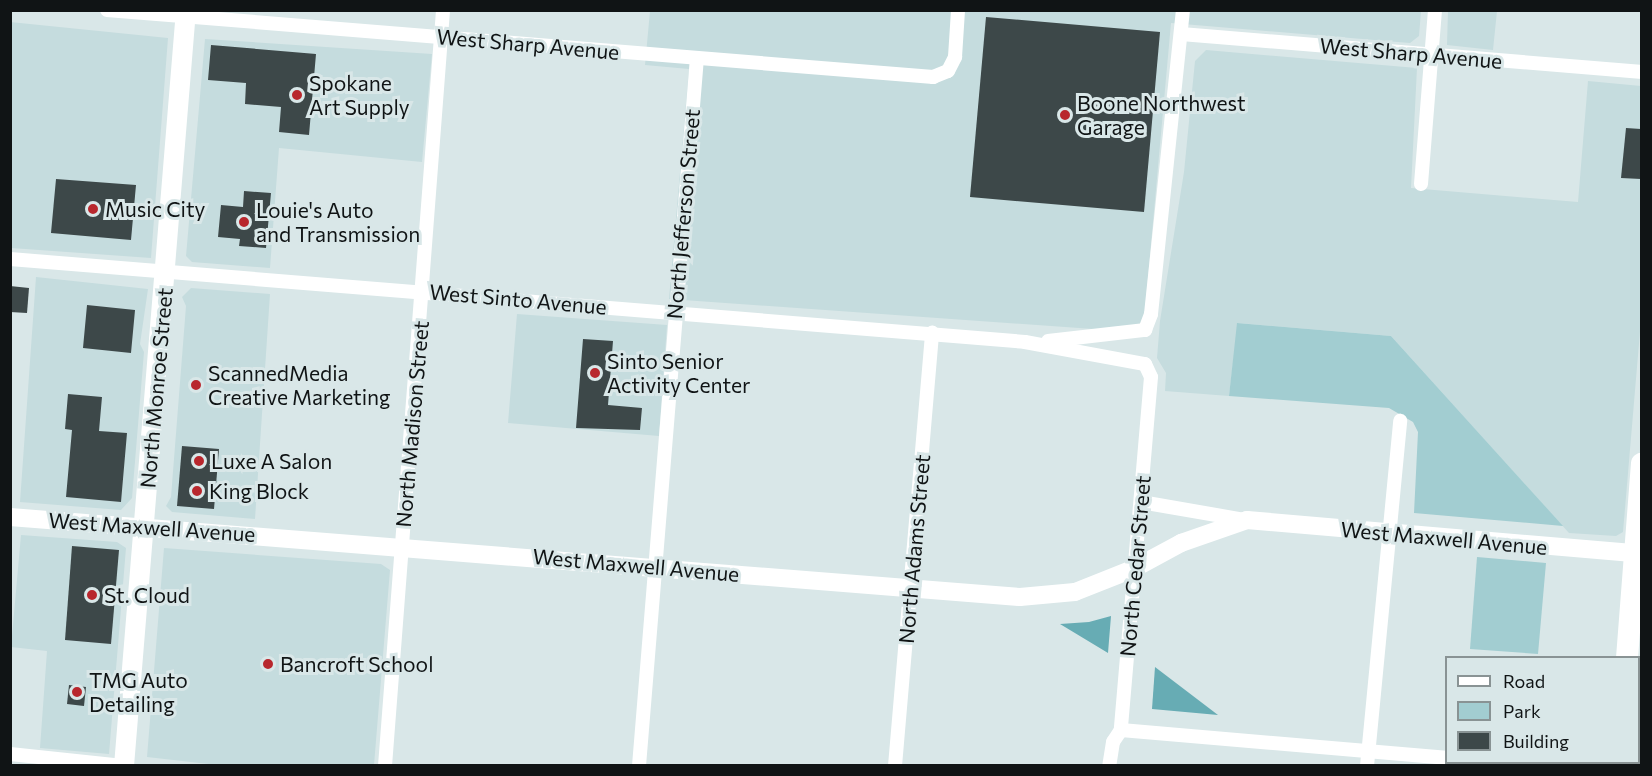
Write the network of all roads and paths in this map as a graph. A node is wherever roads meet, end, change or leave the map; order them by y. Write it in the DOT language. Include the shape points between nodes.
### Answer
graph roads {
  1 [pos="107,10"];
  2 [pos="443,10"];
  3 [pos="958,10"];
  4 [pos="1183,10"];
  5 [pos="1436,10"];
  6 [pos="186,14"];
  7 [pos="1181,34"];
  8 [pos="441,36"];
  9 [pos="1432,54"];
  10 [pos="697,58"];
  11 [pos="1641,72"];
  12 [pos="1421,184"];
  13 [pos="10,259"];
  14 [pos="166,271"];
  15 [pos="423,291"];
  16 [pos="675,312"];
  17 [pos="932,333"];
  18 [pos="1025,342"];
  19 [pos="1145,364"];
  20 [pos="1400,421"];
  21 [pos="1641,464"];
  22 [pos="1140,502"];
  23 [pos="10,517"];
  24 [pos="1247,520"];
  25 [pos="145,527"];
  26 [pos="1390,534"];
  27 [pos="402,546"];
  28 [pos="1638,554"];
  29 [pos="657,566"];
  30 [pos="1133,569"];
  31 [pos="911,587"];
  32 [pos="1627,656"];
  33 [pos="1121,730"];
  34 [pos="10,754"];
  35 [pos="1368,758"];
  36 [pos="1445,758"];
  37 [pos="125,765"];
  38 [pos="385,765"];
  39 [pos="639,765"];
  40 [pos="895,765"];
  41 [pos="1109,765"];
  1 -- 6 [label="street, West Sharp Avenue"];
  2 -- 8 [label="street, North Madison Street"];
  3 -- 10 [label="street, West Sharp Avenue" via="955,57 948,71 933,77"];
  4 -- 7 [label="street"];
  5 -- 9 [label="street"];
  6 -- 8 [label="street, West Sharp Avenue"];
  6 -- 14 [label="main road, North Monroe Street"];
  7 -- 9 [label="street, West Sharp Avenue"];
  7 -- 18 [label="street, West Sinto Avenue" via="1151,314 1145,330 1132,335"];
  8 -- 10 [label="street, West Sharp Avenue"];
  8 -- 15 [label="street, North Madison Street"];
  9 -- 11 [label="street, West Sharp Avenue"];
  9 -- 12 [label="street"];
  10 -- 16 [label="street, North Jefferson Street"];
  13 -- 14 [label="street, West Sinto Avenue"];
  14 -- 15 [label="street, West Sinto Avenue"];
  14 -- 25 [label="main road, North Monroe Street"];
  15 -- 16 [label="street, West Sinto Avenue"];
  15 -- 27 [label="street, North Madison Street"];
  16 -- 17 [label="street, West Sinto Avenue"];
  16 -- 29 [label="street, North Jefferson Street"];
  17 -- 18 [label="street, West Sinto Avenue"];
  17 -- 31 [label="street, North Adams Street"];
  18 -- 19 [label="street, West Sinto Avenue"];
  19 -- 22 [label="street, North Cedar Street" via="1151,378"];
  20 -- 26 [label="street"];
  21 -- 28 [label="main road"];
  22 -- 24 [label="street, West Maxwell Avenue"];
  22 -- 30 [label="street, North Cedar Street"];
  23 -- 25 [label="street, West Maxwell Avenue"];
  24 -- 26 [label="street, West Maxwell Avenue"];
  24 -- 30 [label="street, West Maxwell Avenue" via="1181,543"];
  25 -- 27 [label="street, West Maxwell Avenue"];
  25 -- 37 [label="main road, North Monroe Street"];
  26 -- 28 [label="street, West Maxwell Avenue"];
  26 -- 35 [label="street"];
  27 -- 29 [label="street, West Maxwell Avenue"];
  27 -- 38 [label="street, North Madison Street"];
  28 -- 32 [label="main road"];
  29 -- 31 [label="street, West Maxwell Avenue"];
  29 -- 39 [label="street, North Jefferson Street"];
  30 -- 31 [label="street, West Maxwell Avenue" via="1064,593 1020,597"];
  30 -- 33 [label="street, North Cedar Street"];
  31 -- 40 [label="street, North Adams Street"];
  33 -- 35 [label="street"];
  33 -- 41 [label="street, North Cedar Street" via="1113,742"];
  34 -- 37 [label="street"];
  35 -- 36 [label="street"];
}
